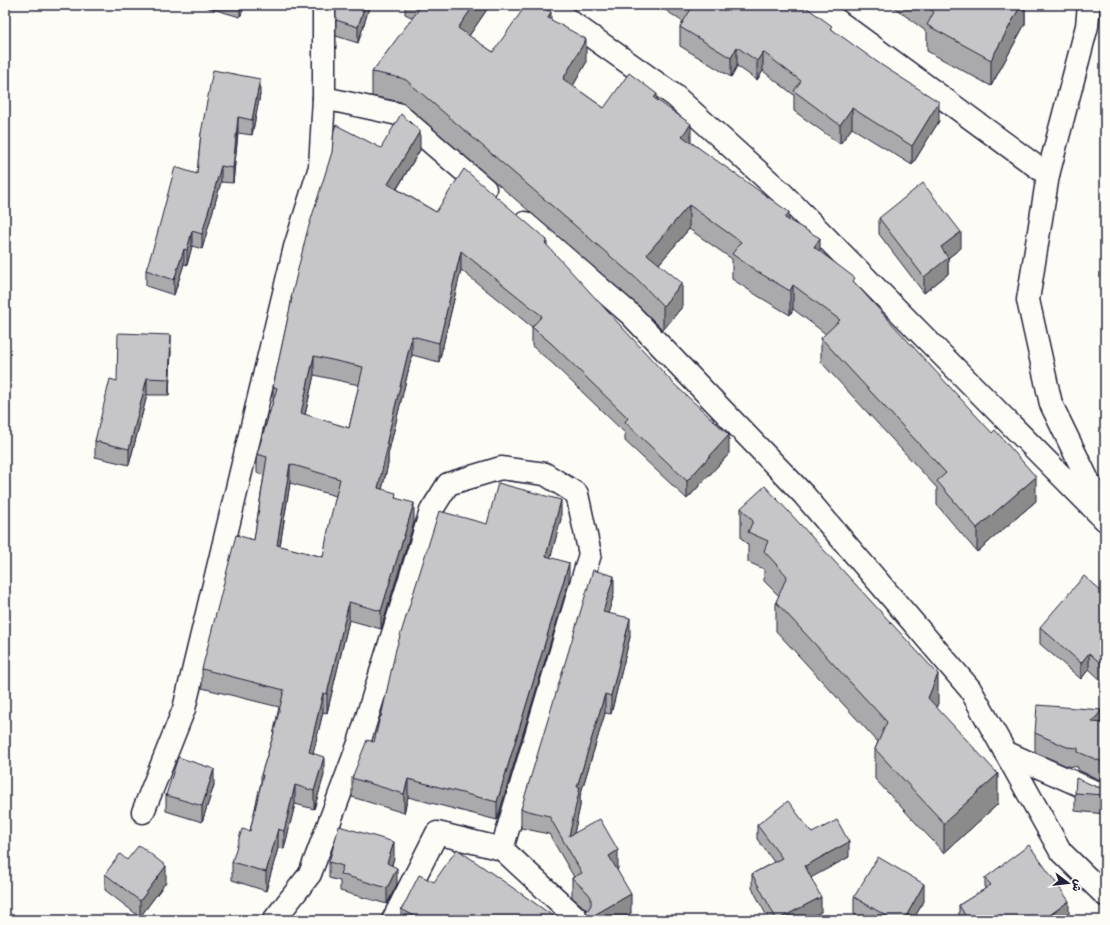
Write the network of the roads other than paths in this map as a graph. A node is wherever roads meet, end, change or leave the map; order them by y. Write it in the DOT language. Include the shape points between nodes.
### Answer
graph roads {
  1 [pos="324,5"];
  2 [pos="547,5"];
  3 [pos="816,5"];
  4 [pos="1089,5"];
  5 [pos="324,98"];
  6 [pos="1048,175"];
  7 [pos="1105,514"];
  8 [pos="1105,520"];
  9 [pos="1005,752"];
  10 [pos="1105,795"];
  11 [pos="143,812"];
  12 [pos="502,850"];
  13 [pos="1105,895"];
  14 [pos="274,920"];
  15 [pos="393,920"];
  16 [pos="579,920"];
  1 -- 5 [label="street"];
  2 -- 8 [label="street" via="675,96 783,194"];
  3 -- 6 [label="street"];
  4 -- 6 [label="street" via="1087,26"];
  5 -- 9 [label="street" via="398,114 630,314 804,495 970,689"];
  5 -- 11 [label="street" via="320,167 295,247 184,709"];
  6 -- 7 [label="street" via="1028,300 1051,404"];
  9 -- 10 [label="street"];
  9 -- 13 [label="street" via="1061,852"];
  12 -- 14 [label="street" via="590,554 577,494 545,474 502,468 448,484 431,511 359,743 310,874"];
  12 -- 15 [label="street" via="437,833"];
  12 -- 16 [label="street"];
}
